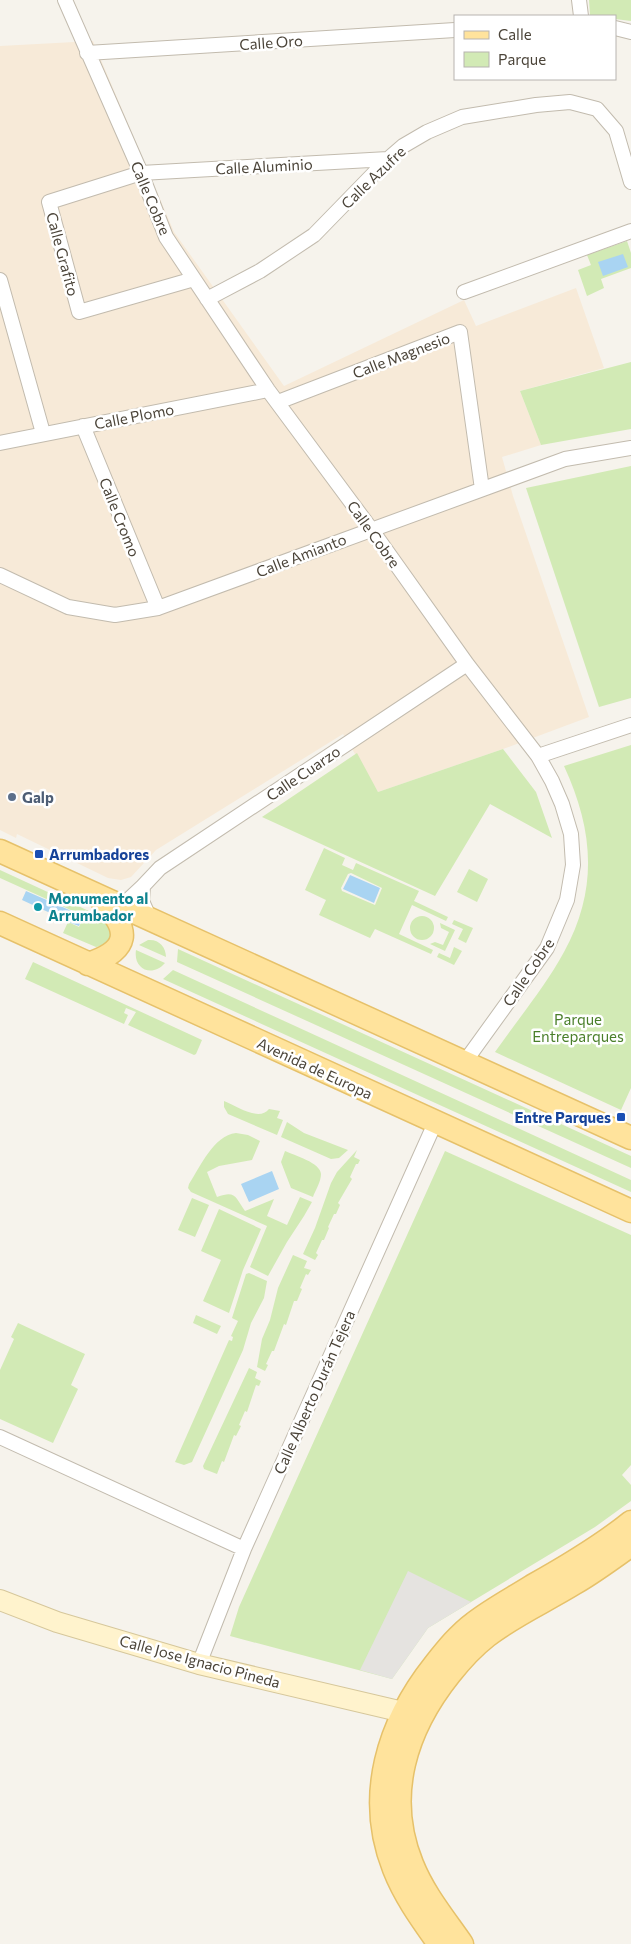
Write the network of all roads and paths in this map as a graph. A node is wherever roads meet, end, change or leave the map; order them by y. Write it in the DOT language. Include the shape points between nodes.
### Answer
graph roads {
  1 [pos="65,0"];
  2 [pos="580,0"];
  3 [pos="581,15"];
  4 [pos="616,28"];
  5 [pos="454,30"];
  6 [pos="631,32"];
  7 [pos="87,53"];
  8 [pos="388,159"];
  9 [pos="140,173"];
  10 [pos="631,182"];
  11 [pos="631,232"];
  12 [pos="194,279"];
  13 [pos="0,280"];
  14 [pos="464,292"];
  15 [pos="207,299"];
  16 [pos="268,390"];
  17 [pos="278,402"];
  18 [pos="83,426"];
  19 [pos="43,433"];
  20 [pos="0,443"];
  21 [pos="631,448"];
  22 [pos="482,489"];
  23 [pos="371,529"];
  24 [pos="0,575"];
  25 [pos="158,608"];
  26 [pos="467,664"];
  27 [pos="631,725"];
  28 [pos="538,756"];
  29 [pos="0,851"];
  30 [pos="143,886"];
  31 [pos="106,901"];
  32 [pos="150,920"];
  33 [pos="0,923"];
  34 [pos="88,964"];
  35 [pos="464,1062"];
  36 [pos="435,1122"];
  37 [pos="631,1138"];
  38 [pos="631,1212"];
  39 [pos="0,1437"];
  40 [pos="631,1522"];
  41 [pos="631,1545"];
  42 [pos="244,1549"];
  43 [pos="0,1600"];
  44 [pos="199,1664"];
  45 [pos="403,1712"];
  46 [pos="439,1944"];
  47 [pos="462,1944"];
  1 -- 7 [label="street, Calle Cobre"];
  2 -- 3 [label="street"];
  4 -- 6 [label="street"];
  5 -- 7 [label="street, Calle Oro"];
  7 -- 9 [label="street, Calle Cobre"];
  8 -- 9 [label="street, Calle Aluminio"];
  8 -- 10 [label="street, Calle Azufre" via="427,132 462,117 570,102 597,109 616,131"];
  8 -- 15 [label="street, Calle Azufre" via="314,236 260,271"];
  9 -- 12 [label="street, Calle Cobre" via="166,238"];
  9 -- 12 [label="street, Calle Grafito" via="49,202 79,312"];
  11 -- 14 [label="street"];
  12 -- 15 [label="street, Calle Cobre"];
  13 -- 19 [label="street"];
  15 -- 16 [label="street, Calle Cobre"];
  16 -- 17 [label="street, Calle Cobre"];
  16 -- 18 [label="street, Calle Plomo"];
  17 -- 22 [label="street, Calle Magnesio" via="460,332"];
  17 -- 23 [label="street, Calle Cobre"];
  18 -- 19 [label="street, Calle Plomo"];
  18 -- 25 [label="street, Calle Cromo"];
  19 -- 20 [label="street, Calle Plomo"];
  21 -- 22 [label="street, Calle Amianto" via="564,459"];
  22 -- 23 [label="street, Calle Amianto"];
  23 -- 25 [label="street, Calle Amianto"];
  23 -- 26 [label="street, Calle Cobre"];
  24 -- 25 [label="street, Calle Amianto" via="68,607 115,615"];
  26 -- 28 [label="street, Calle Cobre"];
  26 -- 30 [label="street, Calle Cuarzo" via="160,868"];
  27 -- 28 [label="street"];
  28 -- 35 [label="street, Calle Cobre" via="562,804 571,834 573,864 567,900 547,948"];
  29 -- 31 [label="main road"];
  30 -- 31 [label="street, Calle Cuarzo" via="128,900"];
  30 -- 32 [label="street" via="142,901"];
  31 -- 32 [label="main road"];
  31 -- 34 [label="main road" via="119,920 122,941 108,956"];
  32 -- 35 [label="main road"];
  33 -- 34 [label="main road, Avenida de Europa"];
  34 -- 36 [label="main road, Avenida de Europa"];
  35 -- 37 [label="main road"];
  36 -- 38 [label="main road, Avenida de Europa"];
  36 -- 42 [label="street, Calle Alberto Durán Tejera"];
  39 -- 42 [label="street"];
  40 -- 45 [label="main road" via="575,1561 473,1623 434,1666"];
  41 -- 47 [label="main road" via="487,1636 442,1685 412,1735 401,1784 400,1810 406,1846 421,1884"];
  42 -- 44 [label="street, Calle Alberto Durán Tejera"];
  43 -- 44 [label="street, Calle Jose Ignacio Pineda" via="57,1622"];
  44 -- 45 [label="street, Calle Jose Ignacio Pineda"];
  45 -- 46 [label="main road" via="384,1770 382,1815 386,1842 394,1869 418,1914"];
}
